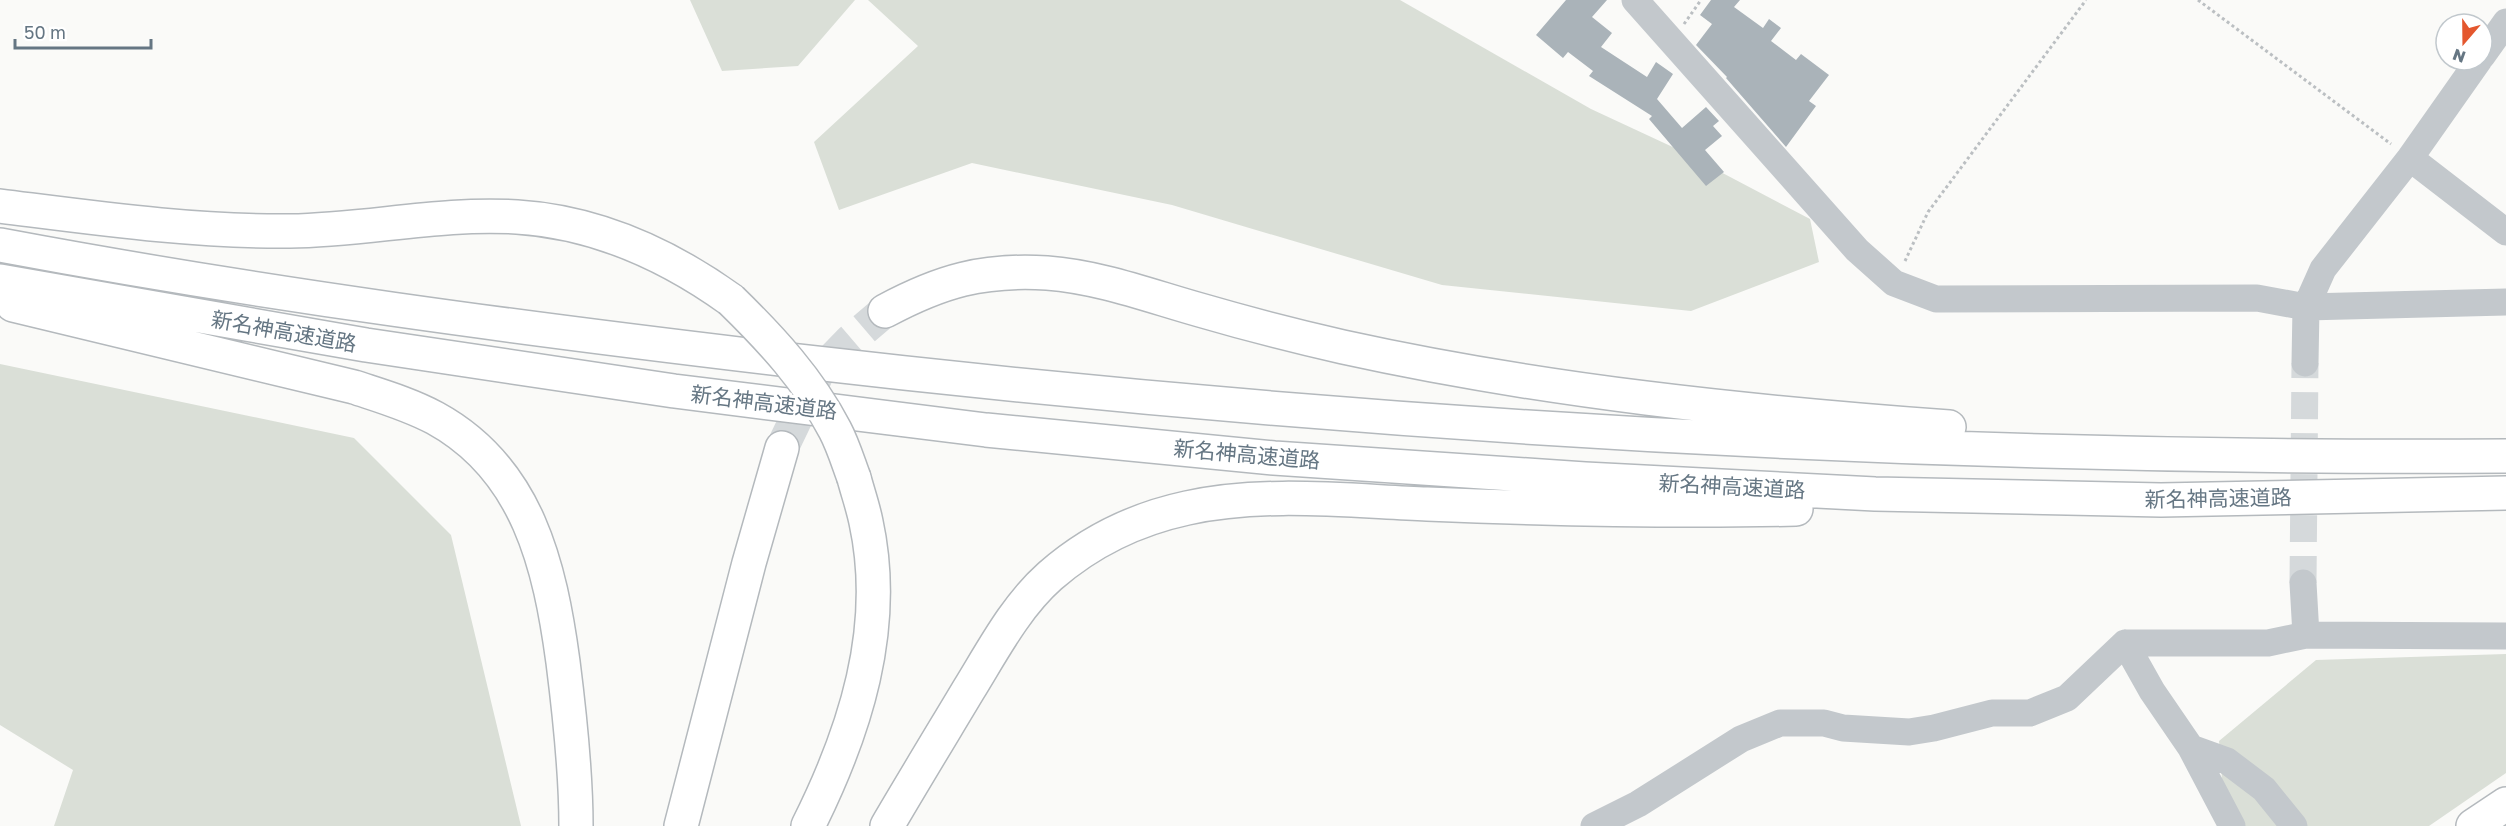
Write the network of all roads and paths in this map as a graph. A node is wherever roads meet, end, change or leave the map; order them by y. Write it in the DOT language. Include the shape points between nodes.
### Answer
graph roads {
  1 [pos="1635,0"];
  2 [pos="1701,0"];
  3 [pos="2086,0"];
  4 [pos="2198,0"];
  5 [pos="2506,22"];
  6 [pos="2494,39"];
  7 [pos="1672,40"];
  8 [pos="2471,72"];
  9 [pos="2410,158"];
  10 [pos="0,206"];
  11 [pos="2506,232"];
  12 [pos="0,245"];
  13 [pos="0,281"];
  14 [pos="1894,283"];
  15 [pos="0,302"];
  16 [pos="2506,302"];
  17 [pos="2306,307"];
  18 [pos="885,311"];
  19 [pos="2305,363"];
  20 [pos="782,448"];
  21 [pos="2506,456"];
  22 [pos="2438,457"];
  23 [pos="2506,493"];
  24 [pos="2161,500"];
  25 [pos="2303,583"];
  26 [pos="2306,635"];
  27 [pos="2506,636"];
  28 [pos="2125,643"];
  29 [pos="2191,748"];
  30 [pos="2506,804"];
  31 [pos="576,826"];
  32 [pos="681,826"];
  33 [pos="808,826"];
  34 [pos="886,826"];
  35 [pos="1594,826"];
  36 [pos="2232,826"];
  37 [pos="2294,826"];
  38 [pos="2474,826"];
  1 -- 7 [label="street"];
  2 -- 7 [label="path"];
  3 -- 14 [label="path" via="1928,212"];
  4 -- 9 [label="path"];
  5 -- 6 [label="street"];
  7 -- 14 [label="street" via="1857,250"];
  8 -- 9 [label="street"];
  9 -- 11 [label="street"];
  9 -- 17 [label="street" via="2324,269"];
  10 -- 33 [label="highway, bridge" via="183,226 280,231 517,217 608,234 694,274 731,300 772,341 817,399 836,432 866,524 873,619 868,659 845,744"];
  12 -- 22 [label="highway, 新名神高速道路" via="379,308 680,347 978,382 1277,409 1859,446"];
  13 -- 24 [label="highway, 新名神高速道路" via="366,345 674,391 998,431 1274,458 1585,479 1875,494"];
  14 -- 17 [label="street" via="1936,299 2257,298"];
  15 -- 31 [label="highway" via="354,387 435,419 467,441 494,467 515,497 547,569 571,723"];
  16 -- 17 [label="street"];
  17 -- 19 [label="street"];
  18 -- 22 [label="highway" via="922,291 962,278 1047,273 1091,279 1343,347 1522,381 1669,402 1973,429"];
  20 -- 32 [label="highway"];
  21 -- 22 [label="highway, 新名神高速道路"];
  23 -- 24 [label="highway, 新名神高速道路"];
  24 -- 34 [label="highway" via="1717,511 1283,499 1189,507 1113,532 1079,552 1048,578 992,650"];
  25 -- 26 [label="street"];
  26 -- 27 [label="street"];
  26 -- 28 [label="street" via="2268,643"];
  28 -- 29 [label="street"];
  28 -- 35 [label="street" via="2067,698 2030,714 1992,713 1909,732 1824,723 1780,723 1741,739 1638,804"];
  29 -- 36 [label="street"];
  29 -- 37 [label="street" via="2227,761 2264,789"];
  30 -- 38 [label="highway"];
}
